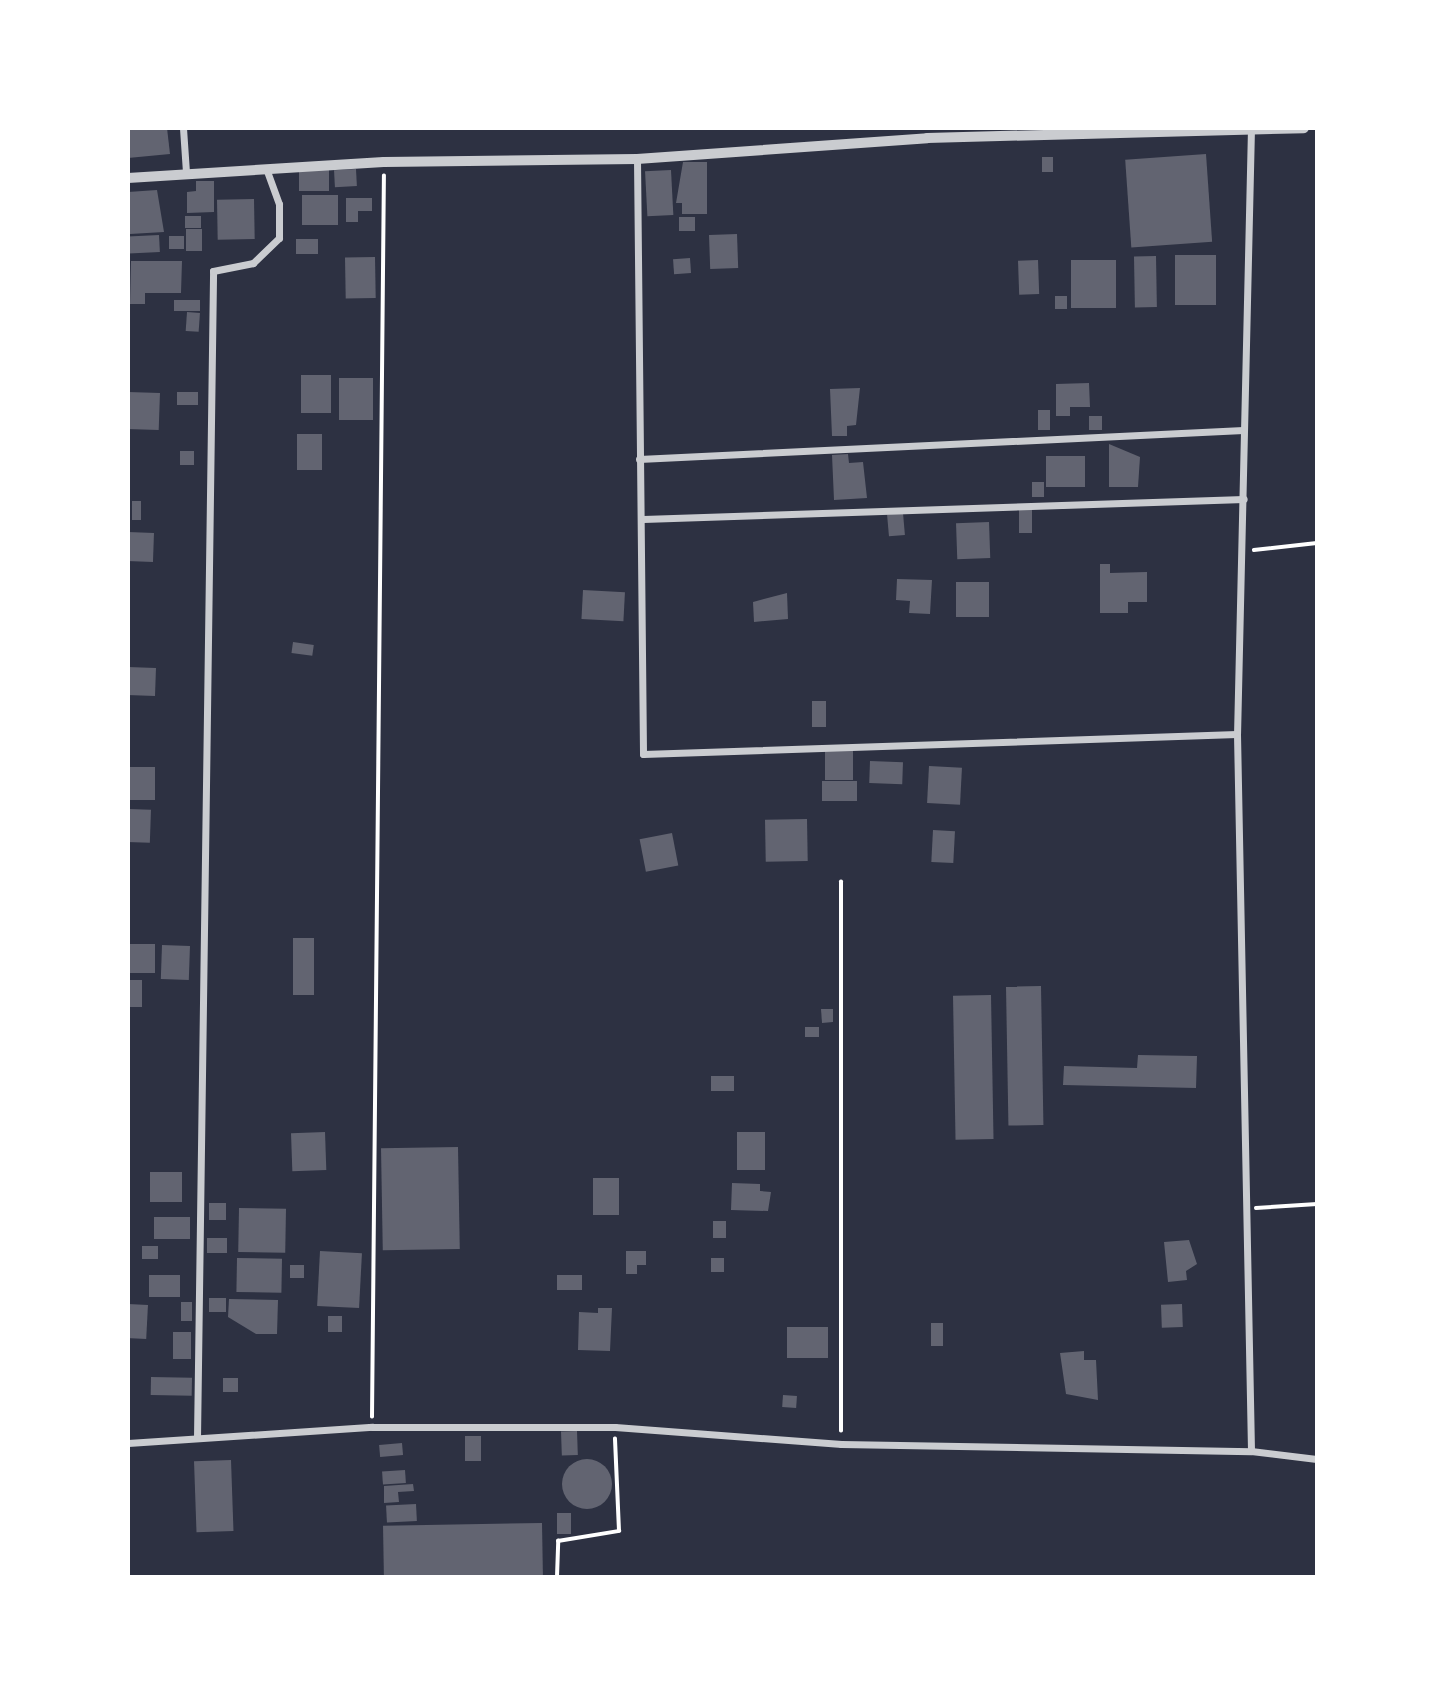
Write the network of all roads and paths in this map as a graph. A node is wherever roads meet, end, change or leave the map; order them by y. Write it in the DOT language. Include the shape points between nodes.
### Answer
graph roads {
  1 [pos="183,128"];
  2 [pos="1304,128"];
  3 [pos="1251,129"];
  4 [pos="637,159"];
  5 [pos="384,162"];
  6 [pos="266,169"];
  7 [pos="186,173"];
  8 [pos="128,178"];
  9 [pos="1243,430"];
  10 [pos="639,459"];
  11 [pos="1244,499"];
  12 [pos="643,519"];
  13 [pos="1317,543"];
  14 [pos="1241,552"];
  15 [pos="1237,734"];
  16 [pos="841,882"];
  17 [pos="1317,1204"];
  18 [pos="1249,1208"];
  19 [pos="372,1427"];
  20 [pos="615,1427"];
  21 [pos="197,1438"];
  22 [pos="128,1443"];
  23 [pos="841,1444"];
  24 [pos="1251,1451"];
  25 [pos="1317,1459"];
  26 [pos="557,1577"];
  1 -- 7 [label="street"];
  2 -- 3 [label="street"];
  3 -- 4 [label="street" via="927,138"];
  3 -- 9 [label="street"];
  4 -- 5 [label="street"];
  4 -- 10 [label="street"];
  5 -- 6 [label="street"];
  5 -- 19 [label="path"];
  6 -- 7 [label="street"];
  6 -- 21 [label="street" via="279,204 279,238 253,263 213,271"];
  7 -- 8 [label="street"];
  9 -- 10 [label="street"];
  9 -- 11 [label="street"];
  10 -- 12 [label="street"];
  11 -- 12 [label="street"];
  11 -- 14 [label="street"];
  12 -- 15 [label="street" via="643,754"];
  13 -- 14 [label="path"];
  14 -- 15 [label="street"];
  15 -- 18 [label="street"];
  16 -- 23 [label="path"];
  17 -- 18 [label="path"];
  18 -- 24 [label="street"];
  19 -- 20 [label="street"];
  19 -- 21 [label="street"];
  20 -- 23 [label="street"];
  20 -- 26 [label="path" via="619,1531 558,1541"];
  21 -- 22 [label="street"];
  23 -- 24 [label="street"];
  24 -- 25 [label="street"];
}
